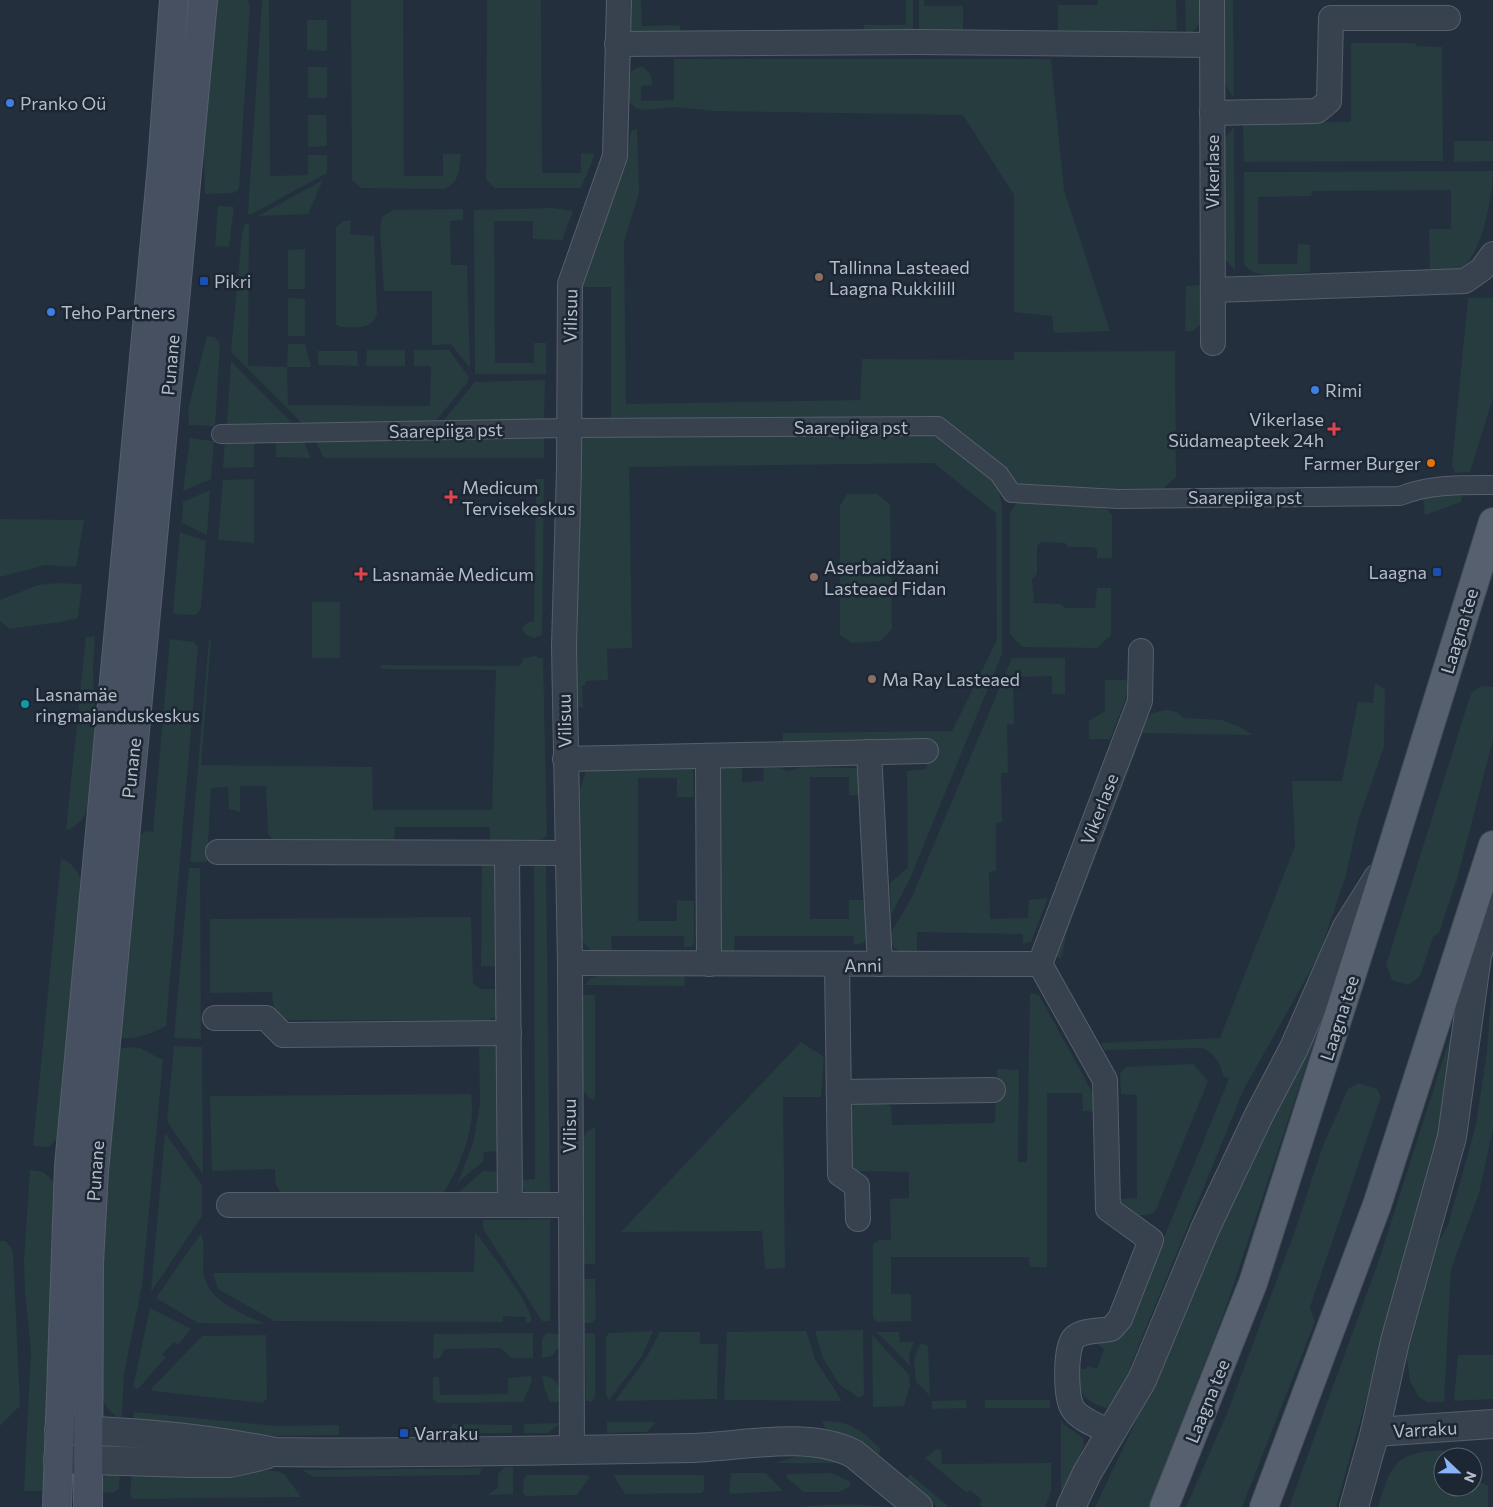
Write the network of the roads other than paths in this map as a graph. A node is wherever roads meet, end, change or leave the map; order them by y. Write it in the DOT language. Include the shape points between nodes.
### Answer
graph roads {
  1 [pos="174,0"];
  2 [pos="203,0"];
  3 [pos="619,0"];
  4 [pos="1212,0"];
  5 [pos="1448,18"];
  6 [pos="617,44"];
  7 [pos="1212,46"];
  8 [pos="1212,113"];
  9 [pos="1493,254"];
  10 [pos="1213,290"];
  11 [pos="1213,343"];
  12 [pos="568,428"];
  13 [pos="221,434"];
  14 [pos="1493,485"];
  15 [pos="1493,522"];
  16 [pos="1141,651"];
  17 [pos="926,751"];
  18 [pos="869,752"];
  19 [pos="708,756"];
  20 [pos="565,759"];
  21 [pos="1493,845"];
  22 [pos="218,852"];
  23 [pos="566,853"];
  24 [pos="507,854"];
  25 [pos="1387,864"];
  26 [pos="1493,906"];
  27 [pos="570,964"];
  28 [pos="708,964"];
  29 [pos="880,964"];
  30 [pos="1040,964"];
  31 [pos="838,965"];
  32 [pos="215,1018"];
  33 [pos="509,1032"];
  34 [pos="993,1090"];
  35 [pos="839,1092"];
  36 [pos="229,1205"];
  37 [pos="510,1205"];
  38 [pos="570,1205"];
  39 [pos="858,1219"];
  40 [pos="1493,1424"];
  41 [pos="59,1430"];
  42 [pos="87,1430"];
  43 [pos="1375,1432"];
  44 [pos="1112,1433"];
  45 [pos="572,1450"];
  46 [pos="275,1452"];
  47 [pos="58,1459"];
  48 [pos="88,1460"];
  49 [pos="57,1507"];
  50 [pos="88,1507"];
  51 [pos="918,1507"];
  52 [pos="1071,1507"];
  53 [pos="1164,1507"];
  54 [pos="1264,1507"];
  55 [pos="1354,1507"];
  1 -- 41 [label="main road, Punane" via="162,165 69,1166"];
  2 -- 42 [label="main road, Punane" via="94,1170"];
  3 -- 6 [label="street, Vilisuu"];
  4 -- 7 [label="street, Vikerlase"];
  5 -- 8 [label="street" via="1331,18 1328,100 1317,111"];
  6 -- 7 [label="street" via="918,42"];
  6 -- 12 [label="street, Vilisuu" via="615,156 570,284"];
  7 -- 8 [label="street, Vikerlase"];
  8 -- 10 [label="street, Vikerlase"];
  9 -- 10 [label="street" via="1482,269 1465,281"];
  10 -- 11 [label="street, Vikerlase"];
  12 -- 13 [label="street, Saarepiiga pst"];
  12 -- 14 [label="street, Saarepiiga pst" via="938,426 999,474 1012,492 1078,498 1400,496 1420,488 1454,484"];
  12 -- 20 [label="street, Vilisuu"];
  15 -- 25 [label="main road, Laagna tee"];
  16 -- 30 [label="street, Vikerlase" via="1140,701"];
  17 -- 18 [label="street"];
  18 -- 19 [label="street"];
  18 -- 29 [label="street"];
  19 -- 20 [label="street"];
  19 -- 28 [label="street"];
  20 -- 23 [label="street, Vilisuu"];
  21 -- 54 [label="main road" via="1377,1206"];
  22 -- 24 [label="street"];
  23 -- 24 [label="street"];
  23 -- 27 [label="street, Vilisuu"];
  24 -- 33 [label="street"];
  25 -- 44 [label="street" via="1346,929 1294,1048 1205,1229 1142,1380"];
  25 -- 53 [label="main road, Laagna tee" via="1253,1283"];
  26 -- 43 [label="street" via="1477,955 1452,1136 1395,1341"];
  27 -- 28 [label="street, Anni"];
  27 -- 38 [label="street, Vilisuu"];
  28 -- 31 [label="street, Anni"];
  29 -- 30 [label="street, Anni"];
  29 -- 31 [label="street, Anni"];
  30 -- 44 [label="street" via="1105,1080 1108,1209 1151,1240 1120,1319 1111,1329 1080,1334 1072,1339 1068,1351 1072,1408"];
  31 -- 35 [label="street"];
  32 -- 33 [label="street" via="266,1018 282,1035"];
  33 -- 37 [label="street"];
  34 -- 35 [label="street"];
  35 -- 39 [label="street" via="840,1174 857,1186"];
  36 -- 37 [label="street"];
  37 -- 38 [label="street"];
  38 -- 45 [label="street, Vilisuu"];
  40 -- 43 [label="street, Varraku"];
  41 -- 42 [label="street"];
  41 -- 47 [label="main road, Punane"];
  42 -- 46 [label="street" via="230,1443"];
  42 -- 48 [label="main road, Punane"];
  43 -- 55 [label="street, Varraku"];
  44 -- 52 [label="street"];
  45 -- 46 [label="street"];
  45 -- 51 [label="street" via="719,1448 792,1442 830,1445 854,1454"];
  46 -- 48 [label="street" via="230,1463"];
  47 -- 48 [label="street"];
  47 -- 49 [label="main road, Punane"];
  48 -- 50 [label="main road, Punane"];
}
